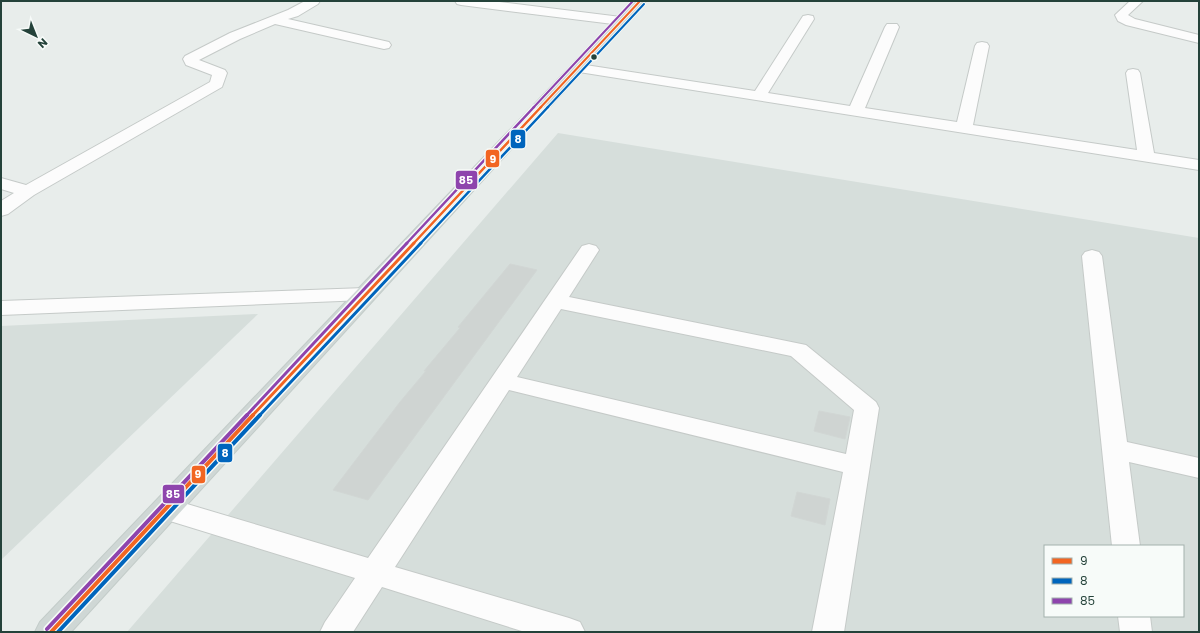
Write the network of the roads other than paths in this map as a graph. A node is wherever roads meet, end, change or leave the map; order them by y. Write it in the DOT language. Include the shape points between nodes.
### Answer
graph roads {
  1 [pos="314,1"];
  2 [pos="461,1"];
  3 [pos="640,1"];
  4 [pos="1137,1"];
  5 [pos="580,3"];
  6 [pos="607,19"];
  7 [pos="808,19"];
  8 [pos="274,20"];
  9 [pos="621,21"];
  10 [pos="892,27"];
  11 [pos="1199,39"];
  12 [pos="384,45"];
  13 [pos="982,46"];
  14 [pos="579,68"];
  15 [pos="1133,73"];
  16 [pos="759,96"];
  17 [pos="856,111"];
  18 [pos="964,128"];
  19 [pos="1146,156"];
  20 [pos="1199,165"];
  21 [pos="1,183"];
  22 [pos="28,191"];
  23 [pos="1,210"];
  24 [pos="589,250"];
  25 [pos="1092,256"];
  26 [pos="365,294"];
  27 [pos="555,301"];
  28 [pos="1,308"];
  29 [pos="502,381"];
  30 [pos="1115,449"];
  31 [pos="858,466"];
  32 [pos="1199,468"];
  33 [pos="167,510"];
  34 [pos="1126,545"];
  35 [pos="374,573"];
  36 [pos="1134,617"];
  37 [pos="51,632"];
  38 [pos="336,632"];
  39 [pos="568,632"];
  40 [pos="828,632"];
  41 [pos="1136,632"];
  1 -- 8 [label="street" via="294,13"];
  2 -- 6 [label="street"];
  3 -- 9 [label="main road"];
  4 -- 11 [label="street" via="1121,15 1123,18"];
  5 -- 6 [label="street" via="589,11"];
  6 -- 9 [label="street"];
  7 -- 16 [label="street"];
  8 -- 12 [label="street"];
  8 -- 22 [label="street" via="190,59 190,62 220,73 217,84"];
  9 -- 14 [label="main road"];
  10 -- 17 [label="street"];
  13 -- 18 [label="street"];
  14 -- 16 [label="street"];
  14 -- 26 [label="main road"];
  15 -- 19 [label="street"];
  16 -- 17 [label="street"];
  17 -- 18 [label="street"];
  18 -- 19 [label="street"];
  19 -- 20 [label="street"];
  21 -- 22 [label="street"];
  22 -- 23 [label="street"];
  24 -- 27 [label="street"];
  25 -- 30 [label="street"];
  26 -- 28 [label="street"];
  26 -- 33 [label="main road"];
  27 -- 29 [label="street"];
  27 -- 31 [label="street" via="798,350 867,408"];
  29 -- 31 [label="street"];
  29 -- 35 [label="street"];
  30 -- 32 [label="street"];
  30 -- 34 [label="street"];
  31 -- 40 [label="street"];
  33 -- 35 [label="street"];
  33 -- 37 [label="main road"];
  35 -- 38 [label="street"];
  35 -- 39 [label="street"];
  36 -- 41 [label="street"];
}
